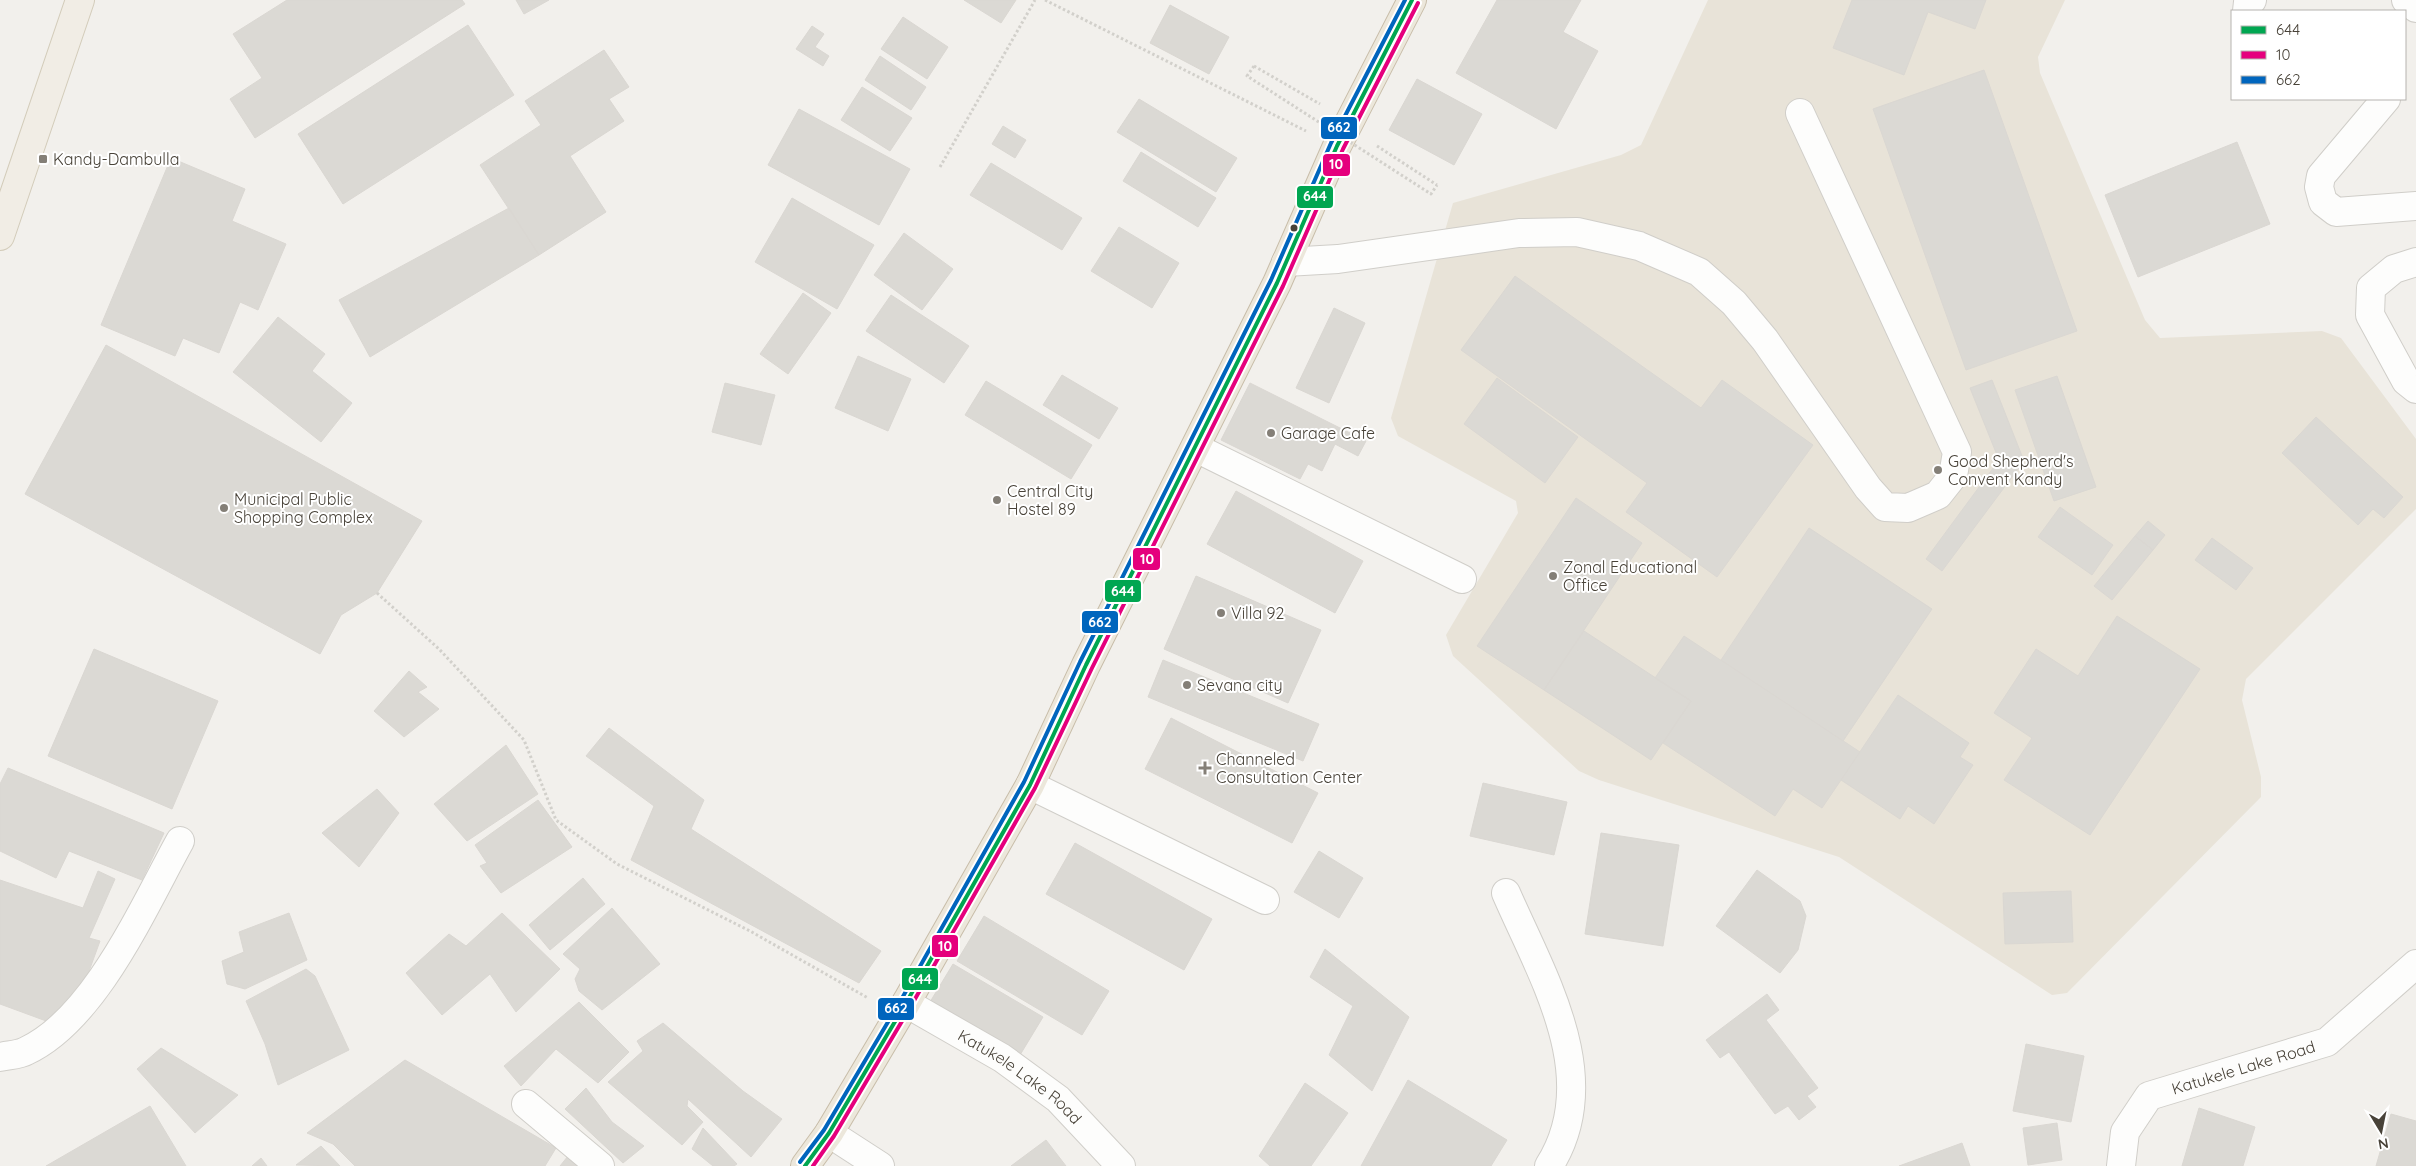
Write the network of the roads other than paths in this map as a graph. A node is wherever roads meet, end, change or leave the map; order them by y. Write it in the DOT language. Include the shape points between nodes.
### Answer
graph roads {
  1 [pos="80,0"];
  2 [pos="1412,0"];
  3 [pos="2252,0"];
  4 [pos="2406,0"];
  5 [pos="2416,8"];
  6 [pos="2247,10"];
  7 [pos="2385,100"];
  8 [pos="1800,112"];
  9 [pos="2416,206"];
  10 [pos="0,236"];
  11 [pos="1286,262"];
  12 [pos="2416,262"];
  13 [pos="2416,389"];
  14 [pos="1196,448"];
  15 [pos="1462,579"];
  16 [pos="1030,785"];
  17 [pos="180,841"];
  18 [pos="1506,893"];
  19 [pos="1265,900"];
  20 [pos="2416,964"];
  21 [pos="903,1009"];
  22 [pos="0,1056"];
  23 [pos="526,1104"];
  24 [pos="829,1133"];
  25 [pos="600,1166"];
  26 [pos="805,1166"];
  27 [pos="880,1166"];
  28 [pos="1121,1166"];
  29 [pos="1549,1166"];
  30 [pos="2121,1166"];
  1 -- 10 [label="main road"];
  2 -- 11 [label="highway" via="1337,146"];
  3 -- 6 [label="street" via="2248,2"];
  4 -- 5 [label="street"];
  7 -- 9 [label="street" via="2321,176 2322,202 2336,212"];
  8 -- 11 [label="street" via="1956,452 1953,476 1938,495 1908,508 1885,507 1868,488 1765,340 1734,304 1699,272 1639,246 1577,232 1519,233 1338,259"];
  11 -- 14 [label="highway"];
  12 -- 13 [label="street" via="2394,269 2371,288 2370,315 2406,381"];
  14 -- 15 [label="street"];
  14 -- 16 [label="highway" via="1086,665"];
  16 -- 19 [label="street"];
  16 -- 21 [label="highway"];
  17 -- 22 [label="street" via="109,971 62,1026 26,1052"];
  18 -- 29 [label="street" via="1559,1014 1570,1069 1571,1110 1560,1148"];
  20 -- 30 [label="street, Katukele Lake Road" via="2327,1042 2149,1096 2125,1132"];
  21 -- 24 [label="highway"];
  21 -- 28 [label="street, Katukele Lake Road" via="1002,1058 1058,1099"];
  23 -- 25 [label="street"];
  24 -- 26 [label="highway"];
  24 -- 27 [label="street"];
}
